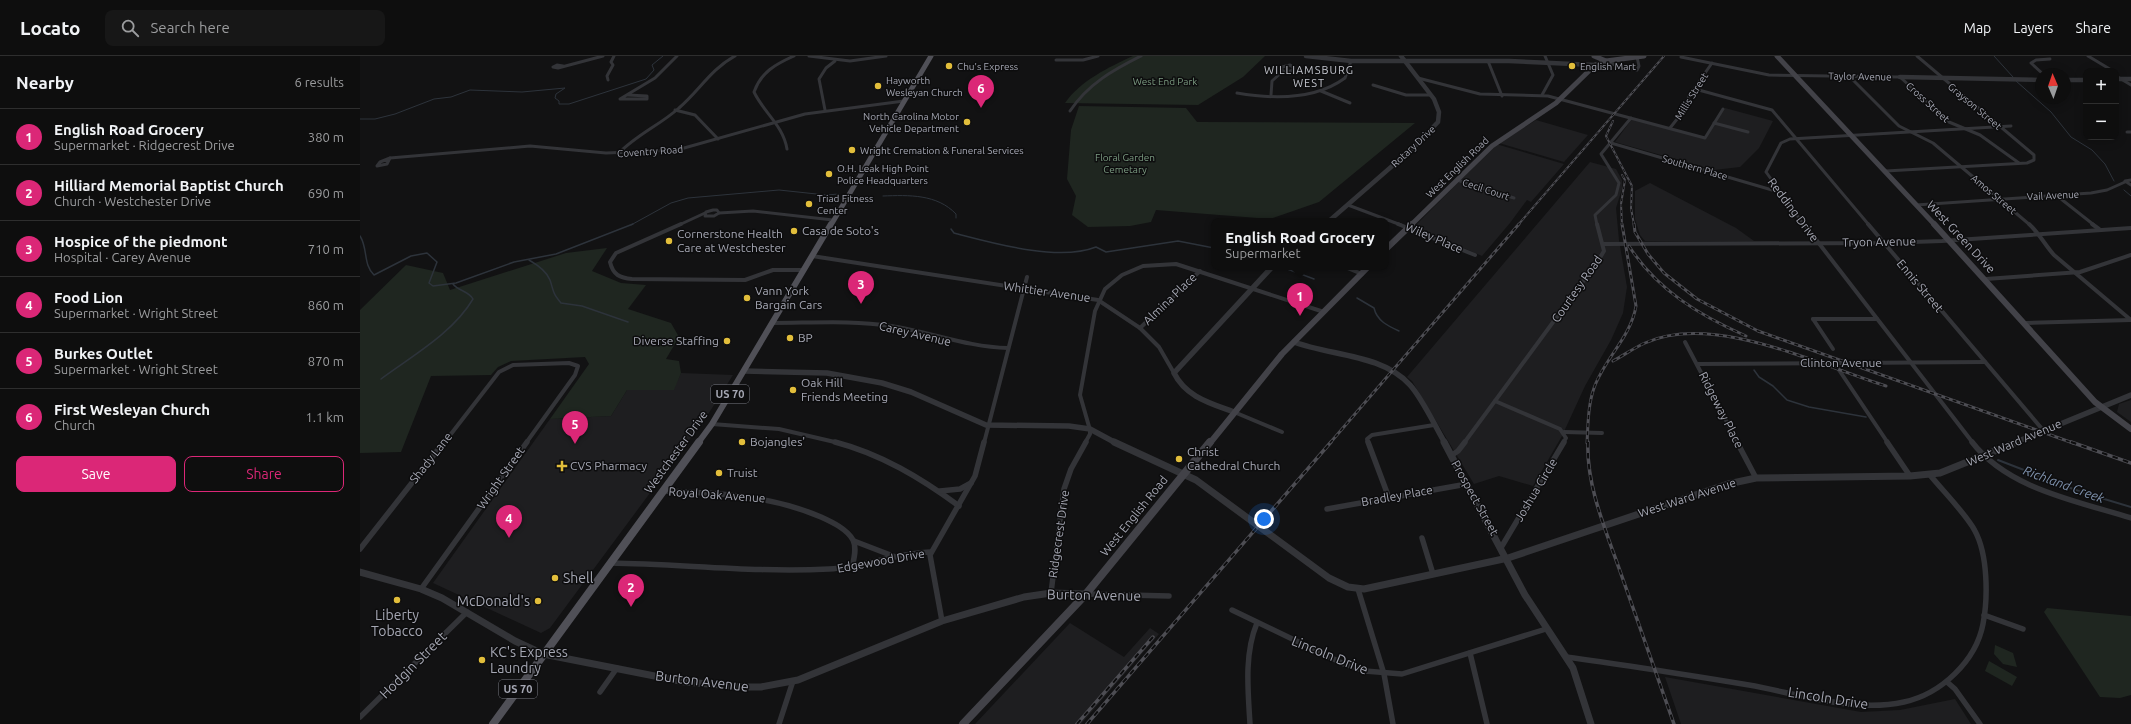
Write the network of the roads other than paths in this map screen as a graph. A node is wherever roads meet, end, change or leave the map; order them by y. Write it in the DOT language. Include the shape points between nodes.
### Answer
graph roads {
  1 [pos="603,56"];
  2 [pos="614,56"];
  3 [pos="678,56"];
  4 [pos="735,56"];
  5 [pos="794,56"];
  6 [pos="809,56"];
  7 [pos="886,56"];
  8 [pos="931,56"];
  9 [pos="1098,56"];
  10 [pos="1141,56"];
  11 [pos="1306,56"];
  12 [pos="1401,56"];
  13 [pos="1428,56"];
  14 [pos="1545,56"];
  15 [pos="1594,56"];
  16 [pos="1644,56"];
  17 [pos="1777,56"];
  18 [pos="1917,56"];
  19 [pos="2088,56"];
  20 [pos="1637,57"];
  21 [pos="1681,57"];
  22 [pos="2050,59"];
  23 [pos="1056,60"];
  24 [pos="1351,60"];
  25 [pos="835,61"];
  26 [pos="1404,61"];
  27 [pos="1432,61"];
  28 [pos="1488,61"];
  29 [pos="1548,62"];
  30 [pos="1604,62"];
  31 [pos="1712,63"];
  32 [pos="1595,64"];
  33 [pos="563,66"];
  34 [pos="2037,68"];
  35 [pos="2108,68"];
  36 [pos="1282,72"];
  37 [pos="1796,75"];
  38 [pos="1849,76"];
  39 [pos="1900,77"];
  40 [pos="1418,78"];
  41 [pos="1941,78"];
  42 [pos="2119,78"];
  43 [pos="2119,79"];
  44 [pos="2131,79"];
  45 [pos="608,80"];
  46 [pos="2035,80"];
  47 [pos="2071,80"];
  48 [pos="2083,80"];
  49 [pos="1373,85"];
  50 [pos="2131,85"];
  51 [pos="1695,89"];
  52 [pos="1321,91"];
  53 [pos="1237,93"];
  54 [pos="1271,95"];
  55 [pos="1431,95"];
  56 [pos="1542,95"];
  57 [pos="628,96"];
  58 [pos="1502,96"];
  59 [pos="1561,99"];
  60 [pos="904,101"];
  61 [pos="1350,103"];
  62 [pos="1723,109"];
  63 [pos="675,110"];
  64 [pos="825,110"];
  65 [pos="1070,111"];
  66 [pos="1631,118"];
  67 [pos="775,121"];
  68 [pos="1714,123"];
  69 [pos="1998,126"];
  70 [pos="2011,126"];
  71 [pos="1959,127"];
  72 [pos="1670,128"];
  73 [pos="1909,131"];
  74 [pos="1748,132"];
  75 [pos="2126,132"];
  76 [pos="2131,132"];
  77 [pos="1852,135"];
  78 [pos="1795,138"];
  79 [pos="718,139"];
  80 [pos="1611,143"];
  81 [pos="787,149"];
  82 [pos="618,154"];
  83 [pos="390,158"];
  84 [pos="2019,163"];
  85 [pos="1963,168"];
  86 [pos="1886,171"];
  87 [pos="1457,180"];
  88 [pos="2131,180"];
  89 [pos="2125,182"];
  90 [pos="2131,185"];
  91 [pos="2117,186"];
  92 [pos="1779,192"];
  93 [pos="2056,195"];
  94 [pos="1514,198"];
  95 [pos="1999,198"];
  96 [pos="1348,205"];
  97 [pos="1916,205"];
  98 [pos="705,213"];
  99 [pos="719,213"];
  100 [pos="1333,218"];
  101 [pos="1384,218"];
  102 [pos="833,220"];
  103 [pos="1389,220"];
  104 [pos="1409,227"];
  105 [pos="2131,228"];
  106 [pos="2099,229"];
  107 [pos="2037,233"];
  108 [pos="1950,240"];
  109 [pos="1818,243"];
  110 [pos="1884,243"];
  111 [pos="1603,244"];
  112 [pos="1389,246"];
  113 [pos="1475,255"];
  114 [pos="2131,255"];
  115 [pos="812,256"];
  116 [pos="804,270"];
  117 [pos="1200,270"];
  118 [pos="1269,270"];
  119 [pos="1352,270"];
  120 [pos="1365,270"];
  121 [pos="2074,271"];
  122 [pos="1362,274"];
  123 [pos="1027,277"];
  124 [pos="1986,279"];
  125 [pos="1253,288"];
  126 [pos="1024,289"];
  127 [pos="1098,300"];
  128 [pos="1324,312"];
  129 [pos="1877,319"];
  130 [pos="2131,320"];
  131 [pos="772,323"];
  132 [pos="2026,323"];
  133 [pos="1140,328"];
  134 [pos="1294,342"];
  135 [pos="1686,342"];
  136 [pos="1008,348"];
  137 [pos="1833,349"];
  138 [pos="1985,362"];
  139 [pos="1911,363"];
  140 [pos="1698,364"];
  141 [pos="1835,364"];
  142 [pos="504,368"];
  143 [pos="744,371"];
  144 [pos="1174,373"];
  145 [pos="2131,395"];
  146 [pos="1495,401"];
  147 [pos="2100,407"];
  148 [pos="1234,412"];
  149 [pos="712,424"];
  150 [pos="988,425"];
  151 [pos="1434,425"];
  152 [pos="1090,429"];
  153 [pos="2131,429"];
  154 [pos="2043,430"];
  155 [pos="1282,432"];
  156 [pos="1564,432"];
  157 [pos="1602,433"];
  158 [pos="1452,455"];
  159 [pos="1983,456"];
  160 [pos="1184,474"];
  161 [pos="1930,475"];
  162 [pos="1910,476"];
  163 [pos="1756,478"];
  164 [pos="971,483"];
  165 [pos="1467,484"];
  166 [pos="663,491"];
  167 [pos="940,491"];
  168 [pos="1389,498"];
  169 [pos="960,506"];
  170 [pos="1327,509"];
  171 [pos="2131,518"];
  172 [pos="1422,538"];
  173 [pos="854,541"];
  174 [pos="1502,546"];
  175 [pos="360,549"];
  176 [pos="931,552"];
  177 [pos="895,556"];
  178 [pos="1508,558"];
  179 [pos="610,563"];
  180 [pos="852,567"];
  181 [pos="360,572"];
  182 [pos="1433,574"];
  183 [pos="421,589"];
  184 [pos="1358,589"];
  185 [pos="1050,593"];
  186 [pos="1086,594"];
  187 [pos="1169,596"];
  188 [pos="1232,610"];
  189 [pos="467,612"];
  190 [pos="1984,615"];
  191 [pos="942,621"];
  192 [pos="1257,623"];
  193 [pos="1546,629"];
  194 [pos="2023,629"];
  195 [pos="1470,653"];
  196 [pos="543,654"];
  197 [pos="1566,657"];
  198 [pos="617,668"];
  199 [pos="1384,674"];
  200 [pos="793,681"];
  201 [pos="1947,682"];
  202 [pos="600,692"];
  203 [pos="360,717"];
  204 [pos="493,724"];
  205 [pos="779,724"];
  206 [pos="963,724"];
  207 [pos="1250,724"];
  208 [pos="1393,724"];
  209 [pos="1487,724"];
  210 [pos="1591,724"];
  211 [pos="1980,724"];
  1 -- 33 [label="street"];
  2 -- 45 [label="street"];
  3 -- 57 [label="street" via="660,74"];
  4 -- 63 [label="street" via="707,76 691,96"];
  5 -- 67 [label="street" via="768,70 756,85 754,92 757,100"];
  6 -- 25 [label="street"];
  7 -- 25 [label="street" via="861,61"];
  8 -- 60 [label="main road, Westchester Drive / US 70"];
  9 -- 23 [label="street" via="1083,60"];
  10 -- 65 [label="street" via="1095,81"];
  11 -- 24 [label="street"];
  12 -- 26 [label="street, Rotary Drive"];
  13 -- 27 [label="street"];
  14 -- 29 [label="street"];
  15 -- 30 [label="main road"];
  15 -- 32 [label="main road"];
  16 -- 20 [label="main road"];
  17 -- 37 [label="main road, West Green Drive"];
  18 -- 41 [label="street, Grayson Street"];
  19 -- 35 [label="street"];
  20 -- 30 [label="main road"];
  20 -- 30 [label="street" via="1639,68 1634,70"];
  21 -- 31 [label="street, Taylor Avenue"];
  22 -- 34 [label="street" via="2031,63"];
  24 -- 26 [label="street"];
  24 -- 52 [label="street" via="1345,78"];
  25 -- 64 [label="street" via="821,74 818,83"];
  26 -- 27 [label="street"];
  26 -- 40 [label="street, Rotary Drive"];
  27 -- 28 [label="street"];
  28 -- 29 [label="street"];
  28 -- 58 [label="street"];
  29 -- 32 [label="street"];
  29 -- 56 [label="street" via="1553,75"];
  30 -- 32 [label="main road"];
  31 -- 37 [label="street, Taylor Avenue" via="1763,74"];
  31 -- 51 [label="street, Millis Street"];
  32 -- 59 [label="main road, West English Road"];
  36 -- 54 [label="street" via="1272,81"];
  37 -- 38 [label="street, Taylor Avenue"];
  37 -- 77 [label="main road, West Green Drive"];
  38 -- 39 [label="street, Taylor Avenue"];
  38 -- 73 [label="street, Amos Street" via="1899,126"];
  39 -- 41 [label="street, Taylor Avenue"];
  39 -- 71 [label="street, Cross Street"];
  40 -- 55 [label="street, Rotary Drive"];
  40 -- 58 [label="street" via="1480,94"];
  41 -- 46 [label="street, Taylor Avenue"];
  41 -- 69 [label="street, Grayson Street"];
  42 -- 44 [label="street"];
  43 -- 50 [label="street"];
  47 -- 48 [label="street"];
  49 -- 55 [label="street" via="1406,95"];
  51 -- 72 [label="street, Millis Street" via="1689,96 1685,109"];
  51 -- 78 [label="street, Ennis Street" via="1769,108"];
  52 -- 54 [label="street" via="1298,95"];
  52 -- 61 [label="street"];
  53 -- 54 [label="street"];
  55 -- 96 [label="street, Rotary Drive" via="1438,105 1439,112 1435,127"];
  56 -- 58 [label="street"];
  56 -- 59 [label="street"];
  57 -- 57 [label="street" via="620,99 641,100 648,97"];
  59 -- 66 [label="street"];
  59 -- 87 [label="main road, West English Road" via="1492,146"];
  60 -- 64 [label="street, Coventry Road"];
  60 -- 102 [label="main road, Westchester Drive / US 70"];
  62 -- 68 [label="street"];
  63 -- 79 [label="street" via="695,115"];
  63 -- 82 [label="street" via="637,135"];
  64 -- 67 [label="street, Coventry Road"];
  66 -- 72 [label="street"];
  66 -- 80 [label="street, Courtesy Road"];
  67 -- 79 [label="street, Coventry Road"];
  67 -- 81 [label="street" via="784,134"];
  68 -- 72 [label="street" via="1705,138"];
  68 -- 74 [label="street"];
  69 -- 70 [label="street, Redding Drive"];
  69 -- 71 [label="street, Redding Drive"];
  69 -- 84 [label="street, Grayson Street" via="2034,156 2032,162"];
  71 -- 73 [label="street, Redding Drive"];
  71 -- 84 [label="street, Cross Street" via="1980,135"];
  73 -- 77 [label="street, Redding Drive"];
  73 -- 85 [label="street, Amos Street" via="1933,143"];
  75 -- 76 [label="street"];
  77 -- 78 [label="street, Redding Drive"];
  77 -- 86 [label="main road, West Green Drive"];
  78 -- 92 [label="street, Redding Drive" via="1783,142 1766,169 1767,175"];
  78 -- 110 [label="street, Ennis Street"];
  79 -- 82 [label="street, Coventry Road" via="677,150"];
  80 -- 92 [label="street, Southern Place"];
  80 -- 111 [label="street, Courtesy Road" via="1601,154 1618,178 1619,188 1616,195 1595,215"];
  82 -- 83 [label="street, Coventry Road" via="530,146"];
  84 -- 85 [label="street"];
  85 -- 86 [label="street"];
  85 -- 95 [label="street, Amos Street"];
  86 -- 97 [label="main road, West Green Drive"];
  87 -- 94 [label="street, Cecil Court"];
  87 -- 104 [label="main road, West English Road"];
  88 -- 89 [label="street, Vail Avenue"];
  89 -- 90 [label="street"];
  89 -- 91 [label="street, Vail Avenue"];
  90 -- 91 [label="street, Vail Avenue"];
  91 -- 93 [label="street, Vail Avenue" via="2091,193"];
  92 -- 109 [label="street, Redding Drive"];
  93 -- 95 [label="street, Vail Avenue"];
  93 -- 106 [label="street"];
  95 -- 97 [label="street, Vail Avenue"];
  95 -- 107 [label="street, Amos Street"];
  96 -- 100 [label="street, Rotary Drive"];
  96 -- 101 [label="street, Wiley Place"];
  97 -- 108 [label="main road, West Green Drive"];
  98 -- 99 [label="street" via="717,210"];
  98 -- 99 [label="street" via="705,216 710,217"];
  98 -- 116 [label="street" via="616,253 610,262 614,274 617,277 632,279 745,280 773,270"];
  99 -- 102 [label="street" via="753,212"];
  102 -- 115 [label="main road, Westchester Drive / US 70"];
  103 -- 104 [label="street, Wiley Place"];
  104 -- 112 [label="main road, West English Road"];
  104 -- 113 [label="street, Wiley Place"];
  105 -- 106 [label="street, Tryon Avenue"];
  106 -- 107 [label="street, Tryon Avenue"];
  107 -- 108 [label="street, Tryon Avenue"];
  107 -- 121 [label="street, Amos Street" via="2043,243"];
  108 -- 110 [label="street, Tryon Avenue"];
  108 -- 124 [label="main road, West Green Drive"];
  109 -- 110 [label="street, Tryon Avenue"];
  109 -- 111 [label="street, Tryon Avenue"];
  109 -- 129 [label="street, Redding Drive"];
  110 -- 138 [label="street, Ennis Street"];
  111 -- 146 [label="street, Courtesy Road" via="1604,251 1598,261"];
  114 -- 121 [label="street" via="2080,272"];
  115 -- 116 [label="main road, Westchester Drive / US 70"];
  115 -- 126 [label="street, Whittier Avenue"];
  116 -- 131 [label="main road, Westchester Drive / US 70"];
  117 -- 125 [label="street"];
  117 -- 127 [label="street" via="1168,263 1143,266 1115,280"];
  117 -- 133 [label="street, Almina Place"];
  118 -- 125 [label="street"];
  119 -- 122 [label="street"];
  120 -- 122 [label="main road, West English Road"];
  121 -- 124 [label="street"];
  121 -- 130 [label="street, Amos Street"];
  122 -- 128 [label="main road, West English Road"];
  123 -- 126 [label="street, Edgewood Drive"];
  124 -- 132 [label="main road, West Green Drive"];
  125 -- 128 [label="street"];
  125 -- 144 [label="street"];
  126 -- 127 [label="street, Whittier Avenue"];
  126 -- 136 [label="street, Edgewood Drive"];
  127 -- 133 [label="street, Whittier Avenue"];
  127 -- 152 [label="street" via="1080,395 1082,413"];
  128 -- 134 [label="main road, West English Road"];
  129 -- 137 [label="street" via="1813,319"];
  129 -- 139 [label="street, Redding Drive"];
  130 -- 132 [label="street"];
  131 -- 136 [label="street, Carey Avenue" via="872,324 913,331 968,346"];
  131 -- 143 [label="main road, Westchester Drive / US 70"];
  132 -- 147 [label="main road, West Green Drive"];
  133 -- 144 [label="street, Whittier Avenue" via="1159,347"];
  134 -- 148 [label="main road, West English Road"];
  134 -- 151 [label="street, Prospect Street" via="1398,373 1411,386"];
  135 -- 140 [label="street, Ridgeway Place"];
  136 -- 150 [label="street, Edgewood Drive"];
  138 -- 139 [label="street, Clinton Avenue"];
  138 -- 154 [label="street, Ennis Street"];
  139 -- 141 [label="street, Clinton Avenue"];
  139 -- 159 [label="street, Redding Drive"];
  140 -- 141 [label="street, Clinton Avenue"];
  140 -- 163 [label="street, Ridgeway Place"];
  141 -- 162 [label="street"];
  142 -- 175 [label="street, Shady Lane"];
  142 -- 183 [label="street, Wright Street" via="513,365 569,363 578,366 575,375"];
  143 -- 149 [label="main road, Westchester Drive / US 70"];
  143 -- 150 [label="street, West Ward Avenue" via="827,373 882,383 911,392"];
  144 -- 148 [label="street, Whittier Avenue" via="1180,386 1189,393"];
  145 -- 147 [label="street, West Ward Avenue"];
  146 -- 156 [label="street" via="1536,417"];
  146 -- 158 [label="street, Courtesy Road"];
  147 -- 153 [label="main road, West Green Drive"];
  147 -- 154 [label="street, West Ward Avenue"];
  148 -- 155 [label="street, Whittier Avenue"];
  148 -- 160 [label="main road, West English Road"];
  149 -- 166 [label="main road, Westchester Drive / US 70"];
  149 -- 167 [label="street" via="774,428 839,442 890,461"];
  150 -- 152 [label="street, West Ward Avenue" via="1069,426"];
  150 -- 164 [label="street, Edgewood Drive"];
  151 -- 158 [label="street, Prospect Street"];
  151 -- 168 [label="street" via="1368,437 1368,444"];
  152 -- 160 [label="street, West Ward Avenue"];
  152 -- 185 [label="street, Ridgecrest Drive" via="1064,489"];
  154 -- 159 [label="street, West Ward Avenue"];
  156 -- 157 [label="street"];
  156 -- 174 [label="street, Joshua Circle" via="1565,442"];
  158 -- 165 [label="street, Prospect Street"];
  159 -- 161 [label="street, West Ward Avenue"];
  159 -- 171 [label="street, Redding Drive" via="2020,481"];
  160 -- 184 [label="street, West Ward Avenue" via="1230,504 1329,578"];
  160 -- 186 [label="main road, West English Road"];
  161 -- 162 [label="street, West Ward Avenue"];
  161 -- 190 [label="street, Lincoln Drive" via="1975,530 1979,539 1984,571"];
  162 -- 163 [label="street, West Ward Avenue"];
  163 -- 178 [label="street, West Ward Avenue" via="1693,495"];
  164 -- 167 [label="street" via="960,489"];
  164 -- 169 [label="street, Edgewood Drive"];
  165 -- 168 [label="street, Bradley Place"];
  165 -- 174 [label="street, Prospect Street"];
  166 -- 173 [label="street, Royal Oak Avenue" via="736,494 780,501 840,527"];
  166 -- 179 [label="main road, Westchester Drive / US 70"];
  167 -- 169 [label="street"];
  168 -- 170 [label="street, Bradley Place"];
  169 -- 176 [label="street, Edgewood Drive"];
  172 -- 182 [label="street"];
  173 -- 177 [label="street"];
  173 -- 180 [label="street"];
  174 -- 178 [label="street, Prospect Street"];
  176 -- 177 [label="street, Edgewood Drive"];
  176 -- 191 [label="street"];
  177 -- 180 [label="street, Edgewood Drive"];
  178 -- 182 [label="street, West Ward Avenue"];
  178 -- 193 [label="street, Prospect Street"];
  179 -- 180 [label="street, Edgewood Drive" via="782,570"];
  179 -- 196 [label="main road, Westchester Drive / US 70"];
  181 -- 183 [label="street, Burton Avenue"];
  182 -- 184 [label="street, West Ward Avenue" via="1379,587"];
  183 -- 189 [label="street, Burton Avenue"];
  184 -- 199 [label="street"];
  185 -- 186 [label="street, Burton Avenue"];
  185 -- 191 [label="street, Burton Avenue" via="1024,597"];
  186 -- 187 [label="street, Burton Avenue"];
  186 -- 206 [label="main road, West English Road"];
  188 -- 192 [label="street, Lincoln Drive"];
  189 -- 196 [label="street, Burton Avenue" via="515,641"];
  189 -- 203 [label="street, Hodgin Street"];
  190 -- 194 [label="street"];
  190 -- 201 [label="street, Lincoln Drive" via="1978,642"];
  191 -- 200 [label="street, Burton Avenue"];
  192 -- 199 [label="street, Lincoln Drive" via="1344,664 1362,671"];
  192 -- 207 [label="street" via="1252,634 1249,676"];
  193 -- 195 [label="street, Lincoln Drive"];
  193 -- 197 [label="street, Prospect Street"];
  195 -- 199 [label="street, Lincoln Drive" via="1413,671"];
  195 -- 209 [label="street"];
  196 -- 198 [label="street, Burton Avenue"];
  196 -- 204 [label="main road, Westchester Drive / US 70"];
  197 -- 201 [label="street, Lincoln Drive" via="1655,669 1868,706 1905,702 1923,696"];
  197 -- 210 [label="street, Prospect Street" via="1577,678"];
  198 -- 200 [label="street, Burton Avenue" via="685,682 744,687 761,687"];
  198 -- 202 [label="street"];
  199 -- 208 [label="street"];
  200 -- 205 [label="street"];
  201 -- 211 [label="street"];
}
